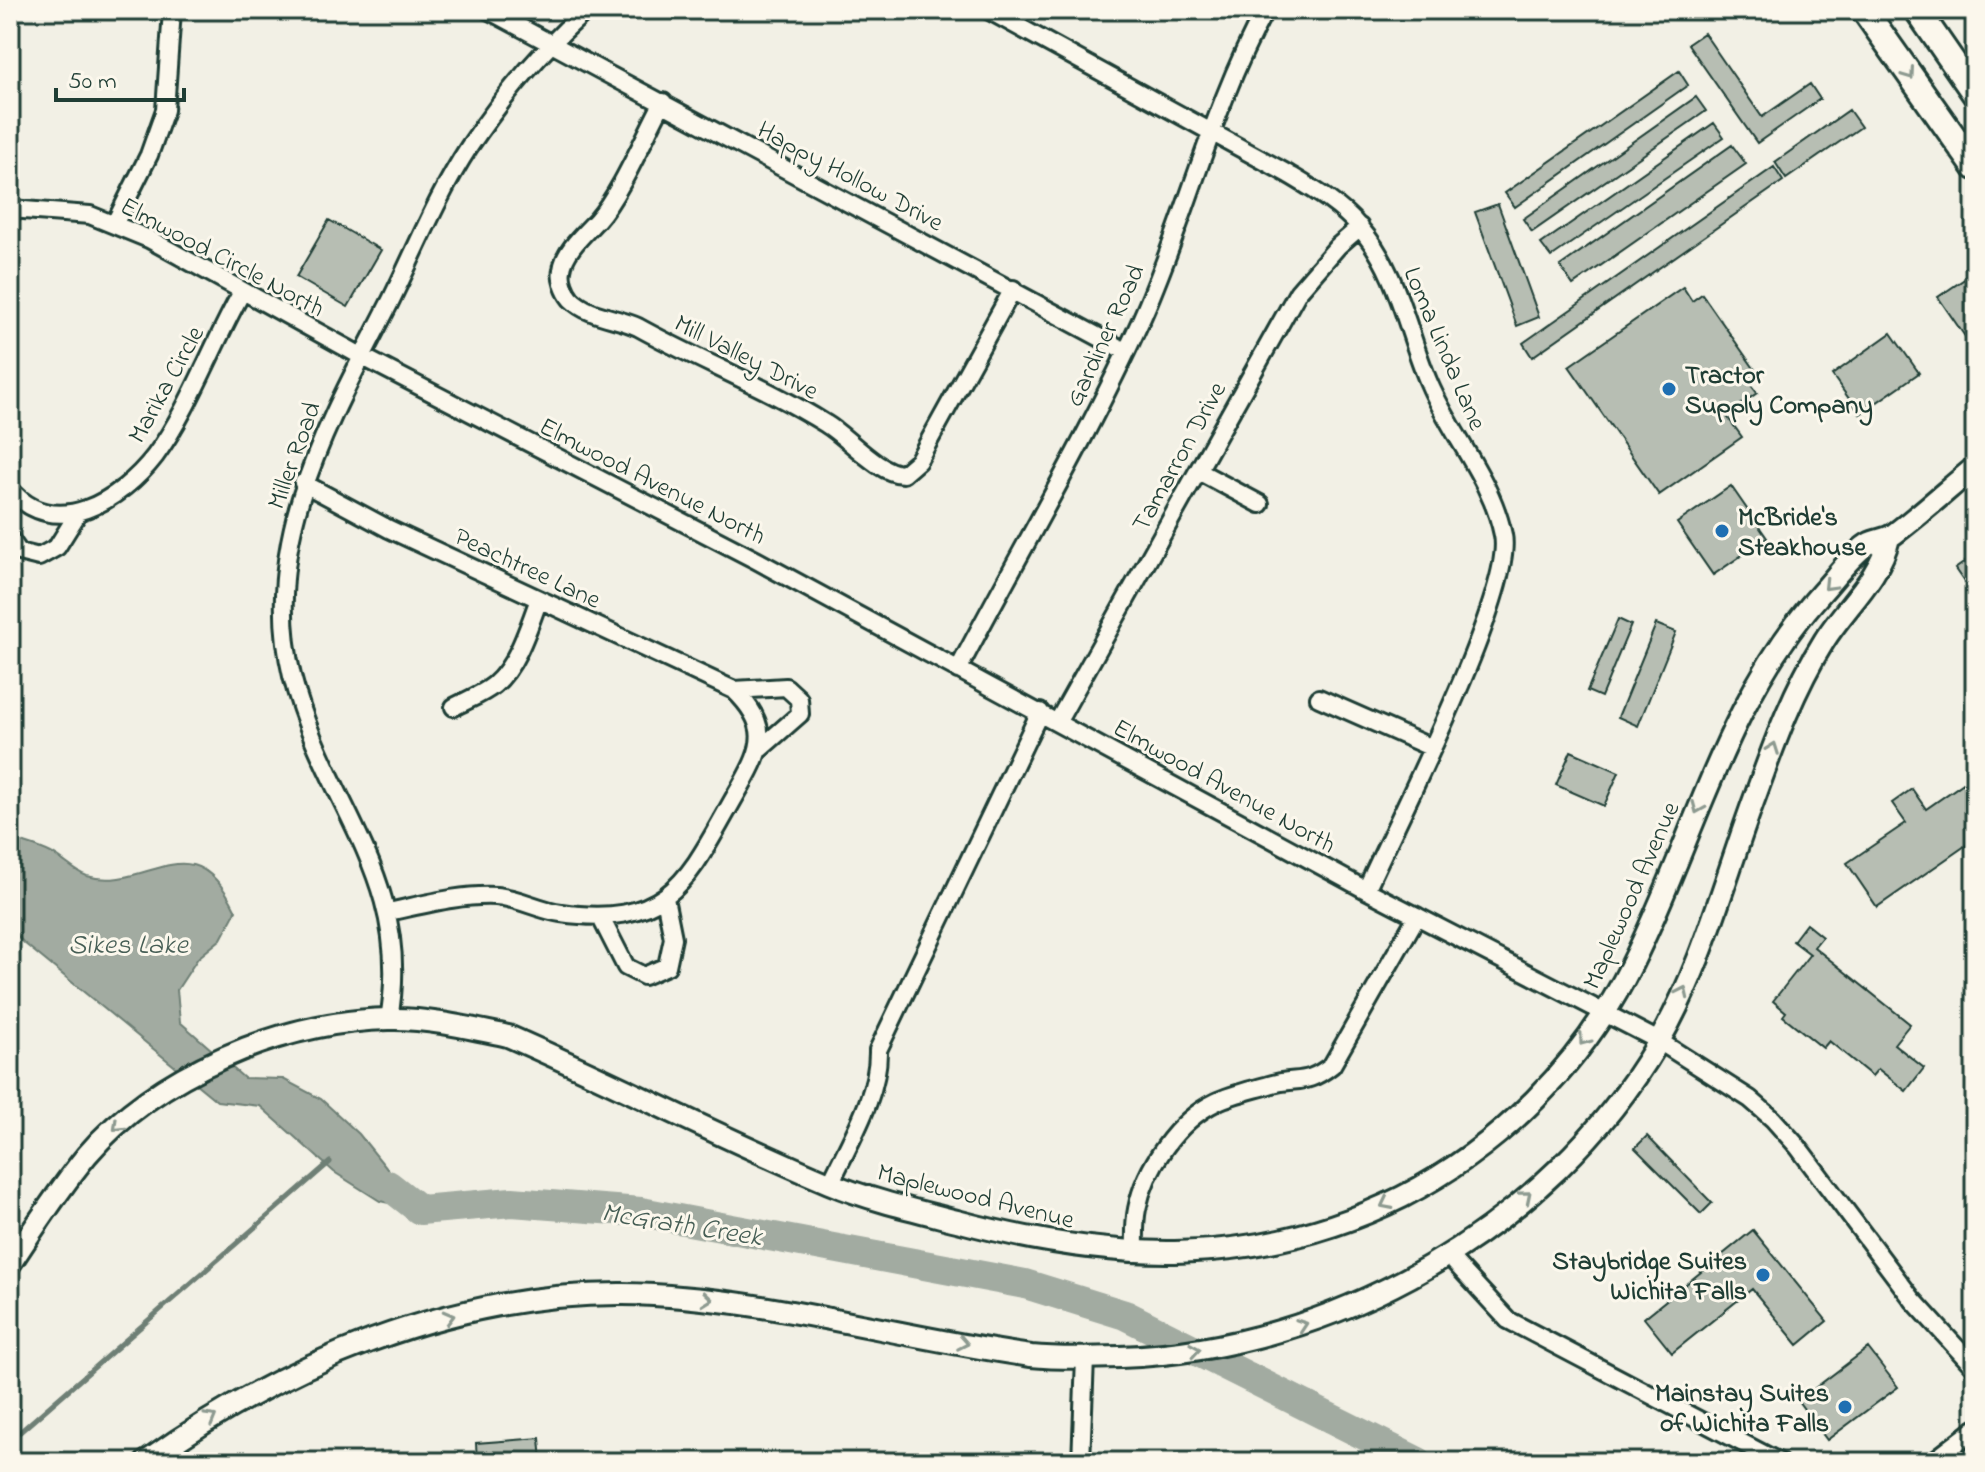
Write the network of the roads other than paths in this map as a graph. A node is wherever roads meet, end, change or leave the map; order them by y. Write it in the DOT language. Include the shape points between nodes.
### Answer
graph roads {
  1 [pos="172,10"];
  2 [pos="488,10"];
  3 [pos="587,10"];
  4 [pos="988,10"];
  5 [pos="1265,10"];
  6 [pos="1864,10"];
  7 [pos="1917,10"];
  8 [pos="553,42"];
  9 [pos="1975,94"];
  10 [pos="663,102"];
  11 [pos="1210,129"];
  12 [pos="1975,167"];
  13 [pos="10,209"];
  14 [pos="115,223"];
  15 [pos="1360,227"];
  16 [pos="1013,289"];
  17 [pos="242,292"];
  18 [pos="1125,351"];
  19 [pos="361,356"];
  20 [pos="1975,467"];
  21 [pos="1198,471"];
  22 [pos="303,483"];
  23 [pos="10,489"];
  24 [pos="1260,504"];
  25 [pos="77,515"];
  26 [pos="1889,538"];
  27 [pos="10,539"];
  28 [pos="539,599"];
  29 [pos="958,670"];
  30 [pos="734,690"];
  31 [pos="1319,698"];
  32 [pos="454,707"];
  33 [pos="1040,712"];
  34 [pos="1058,721"];
  35 [pos="1430,747"];
  36 [pos="760,749"];
  37 [pos="1366,890"];
  38 [pos="665,898"];
  39 [pos="388,912"];
  40 [pos="1417,916"];
  41 [pos="601,918"];
  42 [pos="1605,1011"];
  43 [pos="389,1019"];
  44 [pos="1659,1041"];
  45 [pos="830,1184"];
  46 [pos="1135,1253"];
  47 [pos="1448,1255"];
  48 [pos="10,1264"];
  49 [pos="1085,1358"];
  50 [pos="1975,1368"];
  51 [pos="1975,1429"];
  52 [pos="146,1462"];
  53 [pos="1081,1462"];
  54 [pos="1779,1462"];
  55 [pos="1932,1462"];
  1 -- 14 [label="street" via="165,110"];
  2 -- 8 [label="street, Happy Hollow Drive"];
  3 -- 8 [label="street, Miller Road"];
  4 -- 11 [label="street, Loma Linda Lane"];
  5 -- 11 [label="street, Gardiner Road"];
  6 -- 12 [label="main road, one-way"];
  7 -- 9 [label="main road"];
  8 -- 10 [label="street, Happy Hollow Drive"];
  8 -- 19 [label="street, Miller Road" via="468,148"];
  10 -- 16 [label="street, Happy Hollow Drive"];
  10 -- 16 [label="street, Mill Valley Drive" via="600,217 580,238 562,270 571,299 595,315 638,327 825,423 874,462 903,474 918,461"];
  11 -- 15 [label="street, Loma Linda Lane" via="1327,198"];
  11 -- 18 [label="street, Gardiner Road" via="1172,246"];
  13 -- 14 [label="street, Elmwood Circle North" via="68,211"];
  14 -- 17 [label="street, Elmwood Circle North"];
  15 -- 21 [label="street, Tamarron Drive" via="1298,292"];
  15 -- 35 [label="street, Loma Linda Lane" via="1389,276 1429,384 1493,500 1504,538 1502,568 1487,620"];
  16 -- 18 [label="street, Happy Hollow Drive"];
  17 -- 19 [label="street, Elmwood Circle North"];
  17 -- 25 [label="street, Marika Circle" via="157,453 128,484"];
  18 -- 29 [label="street, Gardiner Road"];
  19 -- 22 [label="street, Miller Road"];
  19 -- 29 [label="street, Elmwood Avenue North"];
  20 -- 26 [label="street, Maplewood Avenue"];
  21 -- 24 [label="street"];
  21 -- 34 [label="street, Tamarron Drive"];
  22 -- 28 [label="street, Peachtree Lane"];
  22 -- 39 [label="street, Miller Road" via="285,581 291,672 318,754 365,845"];
  23 -- 25 [label="street" via="37,510"];
  25 -- 27 [label="street, Marika Circle" via="57,547 39,557 19,552"];
  26 -- 42 [label="street, Maplewood Avenue, one-way" via="1867,544 1818,596 1753,694 1721,753 1632,964"];
  44 -- 26 [label="street, Maplewood Avenue, one-way" via="1721,897 1784,718 1825,639 1884,559"];
  28 -- 30 [label="street, Peachtree Lane"];
  28 -- 32 [label="street" via="504,674"];
  29 -- 33 [label="street, Elmwood Avenue North"];
  30 -- 36 [label="street, Peachtree Lane" via="751,706"];
  30 -- 36 [label="street, Peachtree Lane" via="786,687 799,699 800,714"];
  31 -- 35 [label="street"];
  33 -- 34 [label="street, Elmwood Avenue North"];
  33 -- 45 [label="street" via="878,1050 870,1093"];
  34 -- 37 [label="street, Elmwood Avenue North"];
  35 -- 37 [label="street, Loma Linda Lane"];
  36 -- 38 [label="street, Peachtree Lane" via="700,854"];
  37 -- 40 [label="street, Elmwood Avenue North"];
  38 -- 41 [label="street, Peachtree Lane" via="622,917"];
  38 -- 41 [label="street" via="673,938 667,966 644,976 626,967"];
  39 -- 41 [label="street, Peachtree Lane" via="495,896"];
  39 -- 43 [label="street, Miller Road" via="396,979"];
  40 -- 42 [label="street, Elmwood Avenue North"];
  40 -- 46 [label="street" via="1332,1065 1299,1083 1275,1083 1215,1102 1166,1145 1137,1209"];
  42 -- 44 [label="street, Elmwood Avenue North"];
  42 -- 46 [label="street, Maplewood Avenue, one-way" via="1537,1099 1436,1180 1362,1216 1267,1243 1214,1252"];
  43 -- 45 [label="street, Maplewood Avenue" via="508,1036"];
  43 -- 48 [label="street, Maplewood Avenue, one-way" via="275,1038 229,1053 181,1081 126,1117 87,1155"];
  47 -- 44 [label="street, Maplewood Avenue, one-way" via="1555,1170 1613,1108"];
  44 -- 50 [label="street, Elmwood Avenue North" via="1773,1119 1913,1300"];
  45 -- 46 [label="street, Maplewood Avenue" via="1028,1240"];
  49 -- 47 [label="street, Maplewood Avenue, one-way" via="1164,1354 1282,1331 1367,1299"];
  47 -- 54 [label="street" via="1508,1320"];
  52 -- 49 [label="street, Maplewood Avenue, one-way" via="196,1426 308,1366 404,1329 555,1298 624,1294 775,1307 1034,1356"];
  49 -- 53 [label="street"];
  51 -- 55 [label="street"];
}
